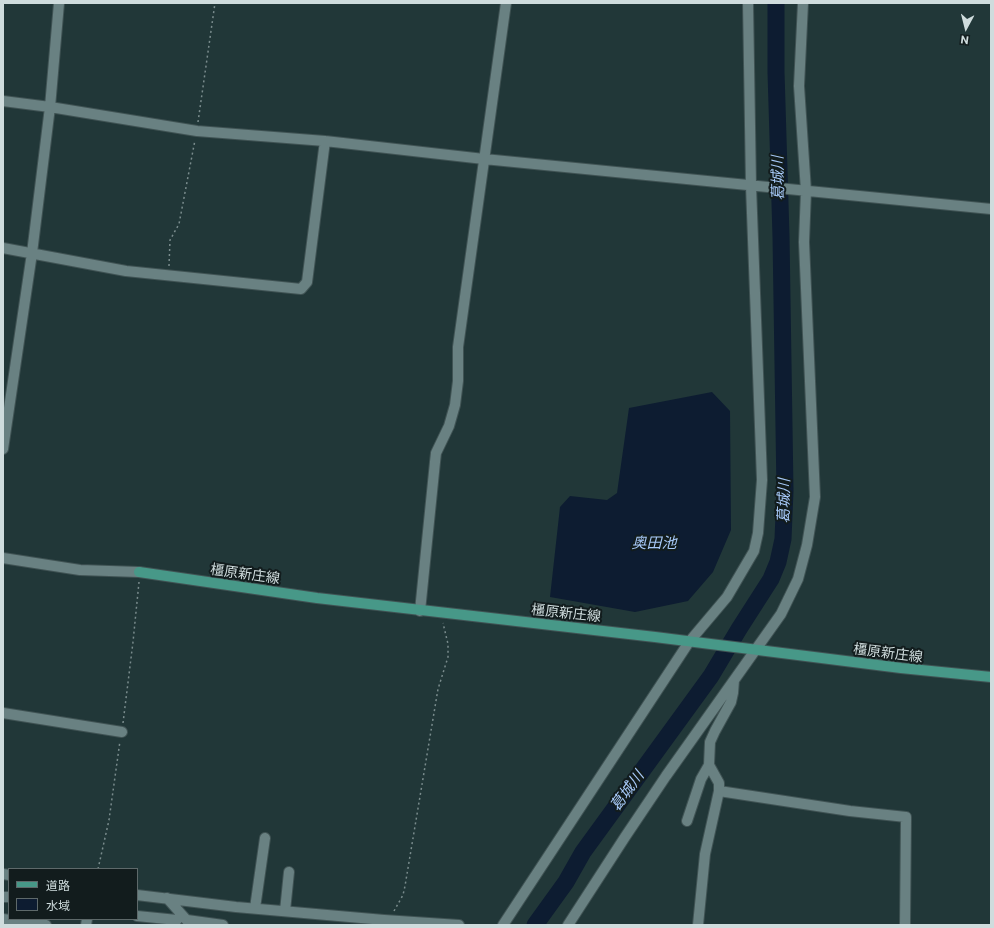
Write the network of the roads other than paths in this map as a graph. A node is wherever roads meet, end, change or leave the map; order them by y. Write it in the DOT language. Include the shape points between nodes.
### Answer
graph roads {
  1 [pos="59,3"];
  2 [pos="506,3"];
  3 [pos="748,3"];
  4 [pos="803,3"];
  5 [pos="3,101"];
  6 [pos="50,107"];
  7 [pos="325,141"];
  8 [pos="484,159"];
  9 [pos="754,186"];
  10 [pos="803,190"];
  11 [pos="991,209"];
  12 [pos="3,248"];
  13 [pos="32,253"];
  14 [pos="3,449"];
  15 [pos="3,558"];
  16 [pos="139,572"];
  17 [pos="420,611"];
  18 [pos="689,642"];
  19 [pos="752,650"];
  20 [pos="991,677"];
  21 [pos="734,680"];
  22 [pos="3,713"];
  23 [pos="122,732"];
  24 [pos="710,765"];
  25 [pos="719,791"];
  26 [pos="686,821"];
  27 [pos="264,838"];
  28 [pos="289,872"];
  29 [pos="138,895"];
  30 [pos="167,898"];
  31 [pos="255,908"];
  32 [pos="285,911"];
  33 [pos="138,916"];
  34 [pos="177,918"];
  35 [pos="3,919"];
  36 [pos="385,922"];
  37 [pos="22,923"];
  38 [pos="189,923"];
  39 [pos="46,925"];
  40 [pos="223,925"];
  41 [pos="459,925"];
  42 [pos="503,925"];
  43 [pos="568,925"];
  44 [pos="698,925"];
  45 [pos="905,925"];
  1 -- 6 [label="street"];
  2 -- 8 [label="street"];
  3 -- 9 [label="street"];
  4 -- 10 [label="street" via="799,86"];
  5 -- 6 [label="street"];
  6 -- 7 [label="street" via="197,130"];
  6 -- 13 [label="street"];
  7 -- 8 [label="street"];
  7 -- 13 [label="street" via="307,282 301,289 126,271"];
  8 -- 9 [label="street"];
  8 -- 17 [label="street" via="458,347 455,405 449,426 436,453"];
  9 -- 10 [label="street"];
  9 -- 18 [label="street" via="762,480 758,533 754,551 726,597"];
  10 -- 11 [label="street"];
  10 -- 19 [label="street" via="815,497 798,579 781,614"];
  12 -- 13 [label="street"];
  13 -- 14 [label="street"];
  15 -- 16 [label="street" via="80,570"];
  16 -- 17 [label="main road, 橿原新庄線"];
  17 -- 18 [label="main road, 橿原新庄線"];
  18 -- 19 [label="main road, 橿原新庄線"];
  18 -- 42 [label="street"];
  19 -- 20 [label="main road, 橿原新庄線"];
  19 -- 21 [label="street"];
  21 -- 24 [label="street" via="731,702 710,742"];
  21 -- 43 [label="street" via="629,830"];
  22 -- 23 [label="street"];
  24 -- 25 [label="street"];
  24 -- 26 [label="street" via="701,779"];
  25 -- 44 [label="street" via="705,854"];
  25 -- 45 [label="street" via="906,817"];
  27 -- 31 [label="street"];
  28 -- 32 [label="street"];
  29 -- 30 [label="street"];
  30 -- 31 [label="street"];
  30 -- 34 [label="street"];
  31 -- 32 [label="street"];
  32 -- 36 [label="street"];
  33 -- 34 [label="street"];
  34 -- 38 [label="street"];
  35 -- 37 [label="street"];
  36 -- 41 [label="street"];
  37 -- 39 [label="street"];
  38 -- 40 [label="street"];
}
